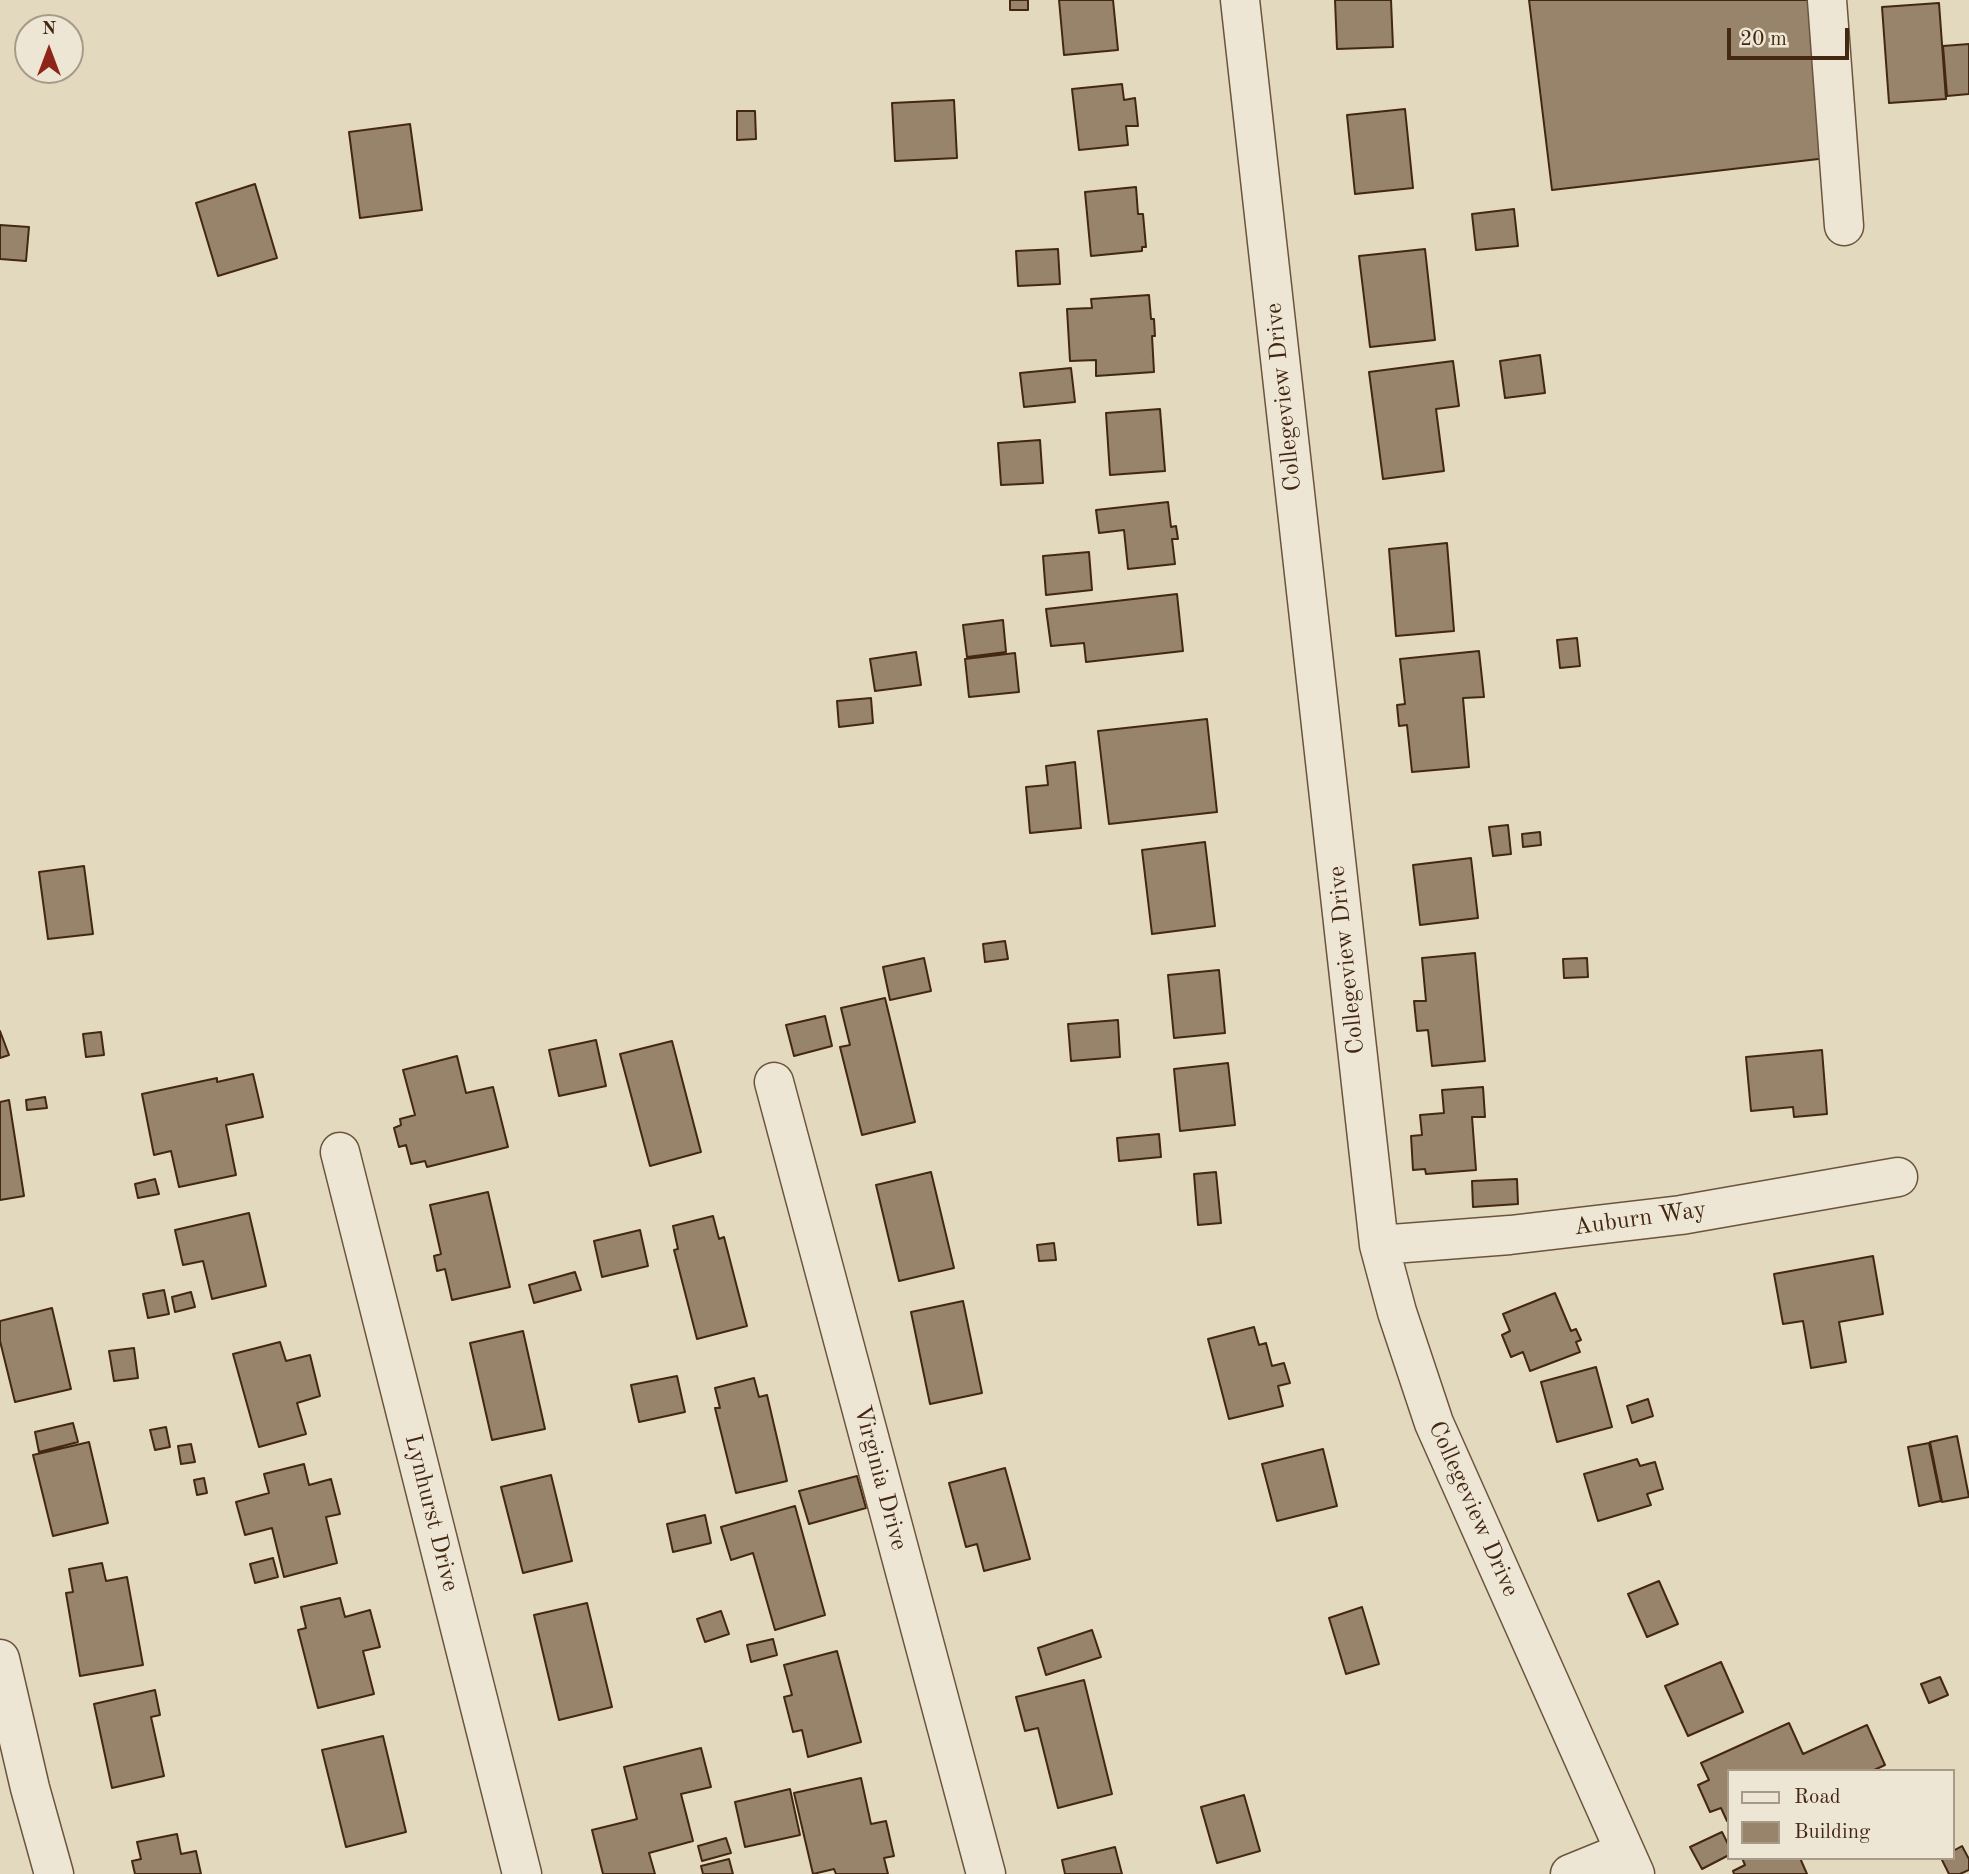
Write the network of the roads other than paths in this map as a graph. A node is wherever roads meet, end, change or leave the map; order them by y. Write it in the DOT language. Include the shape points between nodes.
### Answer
graph roads {
  1 [pos="1240,0"];
  2 [pos="1827,0"];
  3 [pos="1844,226"];
  4 [pos="774,1082"];
  5 [pos="340,1152"];
  6 [pos="1898,1177"];
  7 [pos="1379,1245"];
  8 [pos="0,1658"];
  9 [pos="1629,1863"];
  10 [pos="54,1874"];
  11 [pos="522,1874"];
  12 [pos="986,1874"];
  13 [pos="1570,1874"];
  1 -- 7 [label="street, Collegeview Drive"];
  2 -- 3 [label="street"];
  4 -- 12 [label="street, Virginia Drive"];
  5 -- 11 [label="street, Lynhurst Drive"];
  6 -- 7 [label="street, Auburn Way" via="1655,1219"];
  7 -- 9 [label="street, Collegeview Drive" via="1434,1423"];
  8 -- 10 [label="street"];
  9 -- 13 [label="street"];
}
